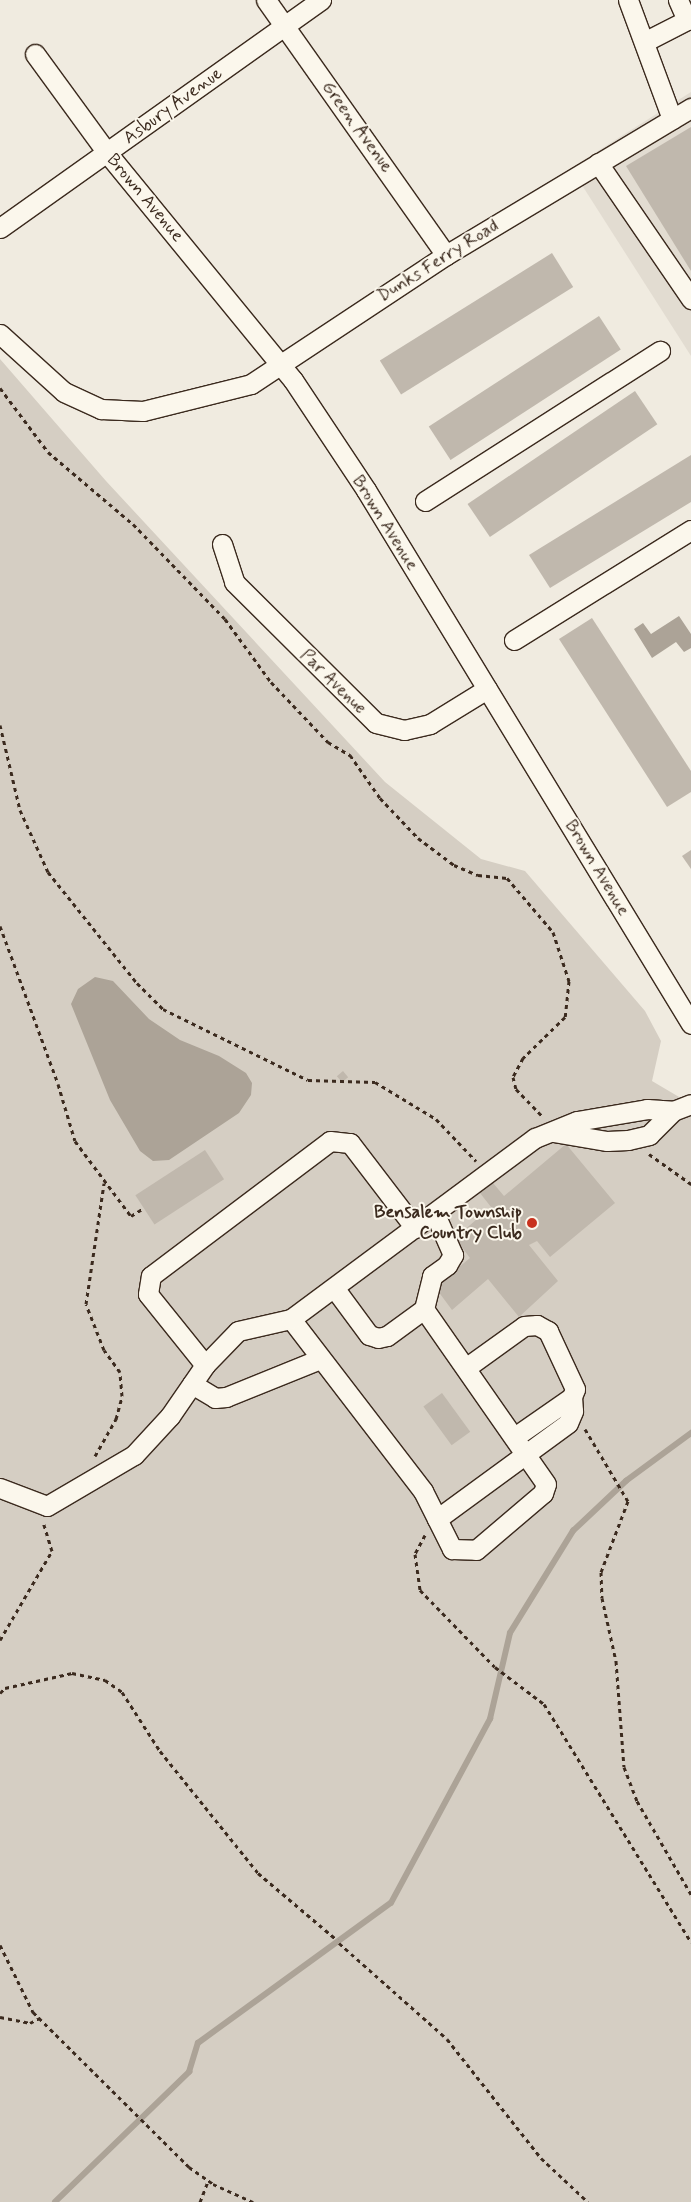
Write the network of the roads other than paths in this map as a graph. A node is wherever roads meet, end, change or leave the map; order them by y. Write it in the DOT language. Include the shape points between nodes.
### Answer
graph roads {
  1 [pos="266,0"];
  2 [pos="321,0"];
  3 [pos="628,0"];
  4 [pos="678,0"];
  5 [pos="689,19"];
  6 [pos="284,26"];
  7 [pos="644,42"];
  8 [pos="35,54"];
  9 [pos="691,108"];
  10 [pos="672,119"];
  11 [pos="108,154"];
  12 [pos="598,163"];
  13 [pos="0,228"];
  14 [pos="446,255"];
  15 [pos="691,299"];
  16 [pos="0,334"];
  17 [pos="660,351"];
  18 [pos="282,365"];
  19 [pos="425,501"];
  20 [pos="691,530"];
  21 [pos="222,544"];
  22 [pos="514,640"];
  23 [pos="487,689"];
  24 [pos="691,1024"];
  25 [pos="691,1104"];
  26 [pos="673,1111"];
  27 [pos="553,1132"];
  28 [pos="435,1214"];
  29 [pos="415,1228"];
  30 [pos="336,1289"];
  31 [pos="424,1309"];
  32 [pos="291,1319"];
  33 [pos="320,1359"];
  34 [pos="205,1365"];
  35 [pos="467,1368"];
  36 [pos="192,1384"];
  37 [pos="572,1397"];
  38 [pos="516,1436"];
  39 [pos="529,1454"];
  40 [pos="0,1488"];
  41 [pos="437,1519"];
  1 -- 6 [label="street, Green Avenue"];
  2 -- 6 [label="street, Asbury Avenue"];
  3 -- 7 [label="street"];
  4 -- 5 [label="street"];
  5 -- 7 [label="street"];
  6 -- 11 [label="street, Asbury Avenue"];
  6 -- 14 [label="street, Green Avenue"];
  7 -- 10 [label="street"];
  8 -- 11 [label="street, Brown Avenue"];
  9 -- 10 [label="street, Dunks Ferry Road"];
  10 -- 12 [label="street, Dunks Ferry Road"];
  11 -- 13 [label="street, Asbury Avenue"];
  11 -- 18 [label="street, Brown Avenue"];
  12 -- 14 [label="street, Dunks Ferry Road"];
  12 -- 15 [label="street"];
  14 -- 18 [label="street, Dunks Ferry Road"];
  16 -- 18 [label="street, Dunks Ferry Road" via="64,392 101,409 121,411 168,406 251,384"];
  17 -- 19 [label="street"];
  18 -- 23 [label="street, Brown Avenue" via="366,490"];
  20 -- 22 [label="street"];
  21 -- 23 [label="street, Par Avenue" via="234,582 376,724 404,730 430,724"];
  23 -- 24 [label="street, Brown Avenue"];
  25 -- 26 [label="street"];
  26 -- 27 [label="street" via="647,1109 578,1121"];
  26 -- 27 [label="street" via="649,1135 628,1140 607,1142"];
  27 -- 28 [label="street" via="535,1138"];
  28 -- 29 [label="street"];
  28 -- 31 [label="street" via="453,1255 447,1265 432,1276"];
  29 -- 30 [label="street"];
  29 -- 34 [label="street" via="350,1143 330,1141 151,1276 148,1294"];
  30 -- 31 [label="street" via="369,1335 378,1338 387,1336"];
  30 -- 32 [label="street"];
  31 -- 35 [label="street"];
  32 -- 33 [label="street"];
  32 -- 34 [label="street" via="238,1331"];
  33 -- 36 [label="street" via="226,1397 215,1398"];
  33 -- 41 [label="street" via="423,1492"];
  34 -- 36 [label="street"];
  35 -- 37 [label="street" via="524,1326 536,1325 548,1331 573,1380"];
  35 -- 38 [label="street"];
  36 -- 40 [label="street" via="170,1416 134,1455 76,1492 47,1506"];
  37 -- 38 [label="street"];
  37 -- 39 [label="street" via="573,1411 568,1424"];
  38 -- 39 [label="street"];
  39 -- 41 [label="street"];
  39 -- 41 [label="street" via="544,1476 543,1493 476,1550 452,1549"];
}
